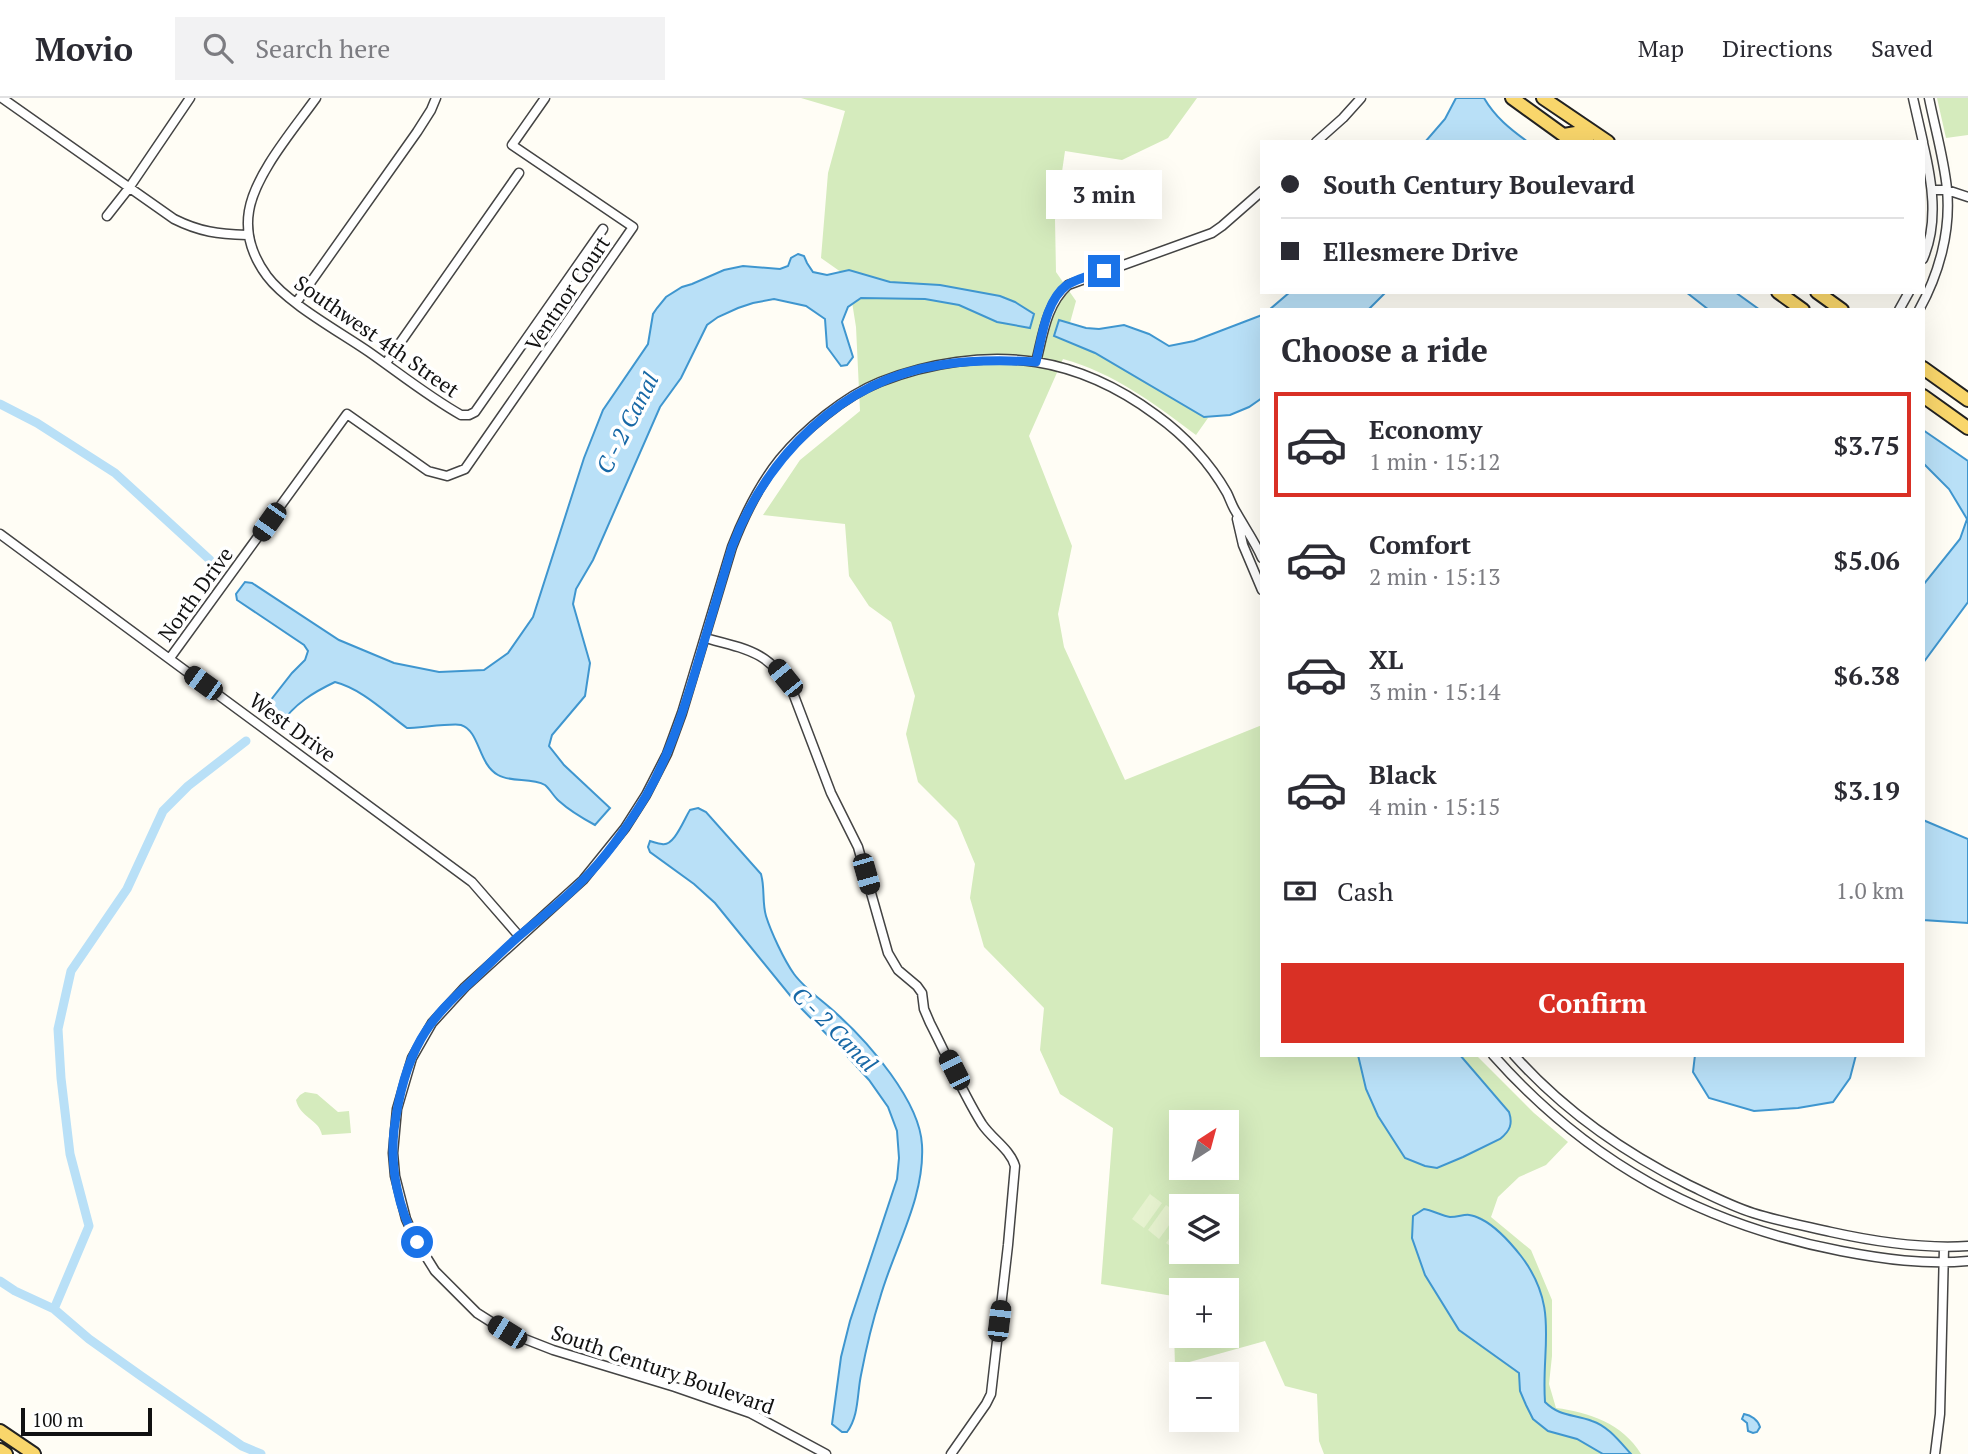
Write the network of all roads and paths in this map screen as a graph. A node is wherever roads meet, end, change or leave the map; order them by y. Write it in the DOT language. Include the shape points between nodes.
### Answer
graph roads {
  1 [pos="2,98"];
  2 [pos="316,98"];
  3 [pos="436,98"];
  4 [pos="545,98"];
  5 [pos="1361,98"];
  6 [pos="1512,98"];
  7 [pos="1543,98"];
  8 [pos="1913,98"];
  9 [pos="1929,98"];
  10 [pos="185,100"];
  11 [pos="1568,138"];
  12 [pos="1318,140"];
  13 [pos="1585,140"];
  14 [pos="1605,140"];
  15 [pos="1923,140"];
  16 [pos="1925,152"];
  17 [pos="519,173"];
  18 [pos="129,188"];
  19 [pos="1933,190"];
  20 [pos="1947,190"];
  21 [pos="1260,193"];
  22 [pos="1968,197"];
  23 [pos="107,216"];
  24 [pos="603,229"];
  25 [pos="247,235"];
  26 [pos="1925,256"];
  27 [pos="1781,294"];
  28 [pos="1820,294"];
  29 [pos="296,303"];
  30 [pos="1800,308"];
  31 [pos="1839,308"];
  32 [pos="1920,308"];
  33 [pos="1036,362"];
  34 [pos="386,363"];
  35 [pos="1925,369"];
  36 [pos="1925,397"];
  37 [pos="1968,400"];
  38 [pos="347,414"];
  39 [pos="1968,428"];
  40 [pos="1236,512"];
  41 [pos="0,534"];
  42 [pos="1260,554"];
  43 [pos="1260,585"];
  44 [pos="705,638"];
  45 [pos="170,658"];
  46 [pos="519,936"];
  47 [pos="1495,1057"];
  48 [pos="1516,1057"];
  49 [pos="1968,1246"];
  50 [pos="1944,1248"];
  51 [pos="1968,1262"];
  52 [pos="1945,1263"];
  53 [pos="0,1431"];
  54 [pos="0,1450"];
  55 [pos="6,1454"];
  56 [pos="34,1454"];
  57 [pos="826,1454"];
  58 [pos="951,1454"];
  59 [pos="1935,1454"];
  1 -- 18 [label="street"];
  2 -- 25 [label="street" via="254,191"];
  3 -- 29 [label="street"];
  4 -- 38 [label="street, Ventnor Court" via="512,145 634,227 469,465 457,474 428,471"];
  5 -- 12 [label="street"];
  6 -- 11 [label="main road"];
  7 -- 14 [label="main road"];
  8 -- 15 [label="street"];
  9 -- 20 [label="street"];
  10 -- 18 [label="street"];
  11 -- 13 [label="main road" via="1576,133"];
  16 -- 19 [label="street"];
  17 -- 34 [label="street"];
  18 -- 23 [label="street"];
  18 -- 25 [label="street" via="192,228"];
  19 -- 20 [label="street"];
  19 -- 26 [label="street"];
  20 -- 22 [label="street"];
  20 -- 32 [label="street" via="1940,264"];
  21 -- 33 [label="street" via="1212,233 1068,285 1050,308"];
  24 -- 34 [label="street, Southwest 4th Street" via="477,410 468,415 457,413"];
  25 -- 29 [label="street, Southwest 4th Street" via="267,276"];
  27 -- 30 [label="main road"];
  28 -- 31 [label="main road"];
  29 -- 34 [label="street, Southwest 4th Street"];
  33 -- 40 [label="street, South Century Boulevard" via="1103,383 1157,416 1204,461"];
  33 -- 44 [label="street, South Century Boulevard" via="991,360 909,373 862,392 808,430 779,461 741,521"];
  35 -- 37 [label="main road"];
  36 -- 39 [label="main road"];
  38 -- 45 [label="street, North Drive"];
  40 -- 42 [label="street, South Century Boulevard"];
  40 -- 43 [label="street" via="1243,545"];
  41 -- 45 [label="street, West Drive"];
  44 -- 46 [label="street, South Century Boulevard" via="667,754 646,795 585,878"];
  44 -- 58 [label="street" via="762,656 785,678 858,847 888,953 922,993 930,1023 978,1118 1013,1158 991,1394"];
  45 -- 46 [label="street, West Drive" via="472,882"];
  46 -- 57 [label="street, South Century Boulevard" via="432,1023 404,1080 393,1153 395,1176 415,1240 449,1287 507,1332 750,1413"];
  47 -- 52 [label="street" via="1551,1113 1613,1161 1720,1217 1806,1245"];
  48 -- 50 [label="street" via="1560,1100 1625,1150 1727,1203 1874,1242"];
  49 -- 50 [label="street"];
  50 -- 52 [label="street"];
  51 -- 52 [label="street"];
  52 -- 59 [label="street"];
  53 -- 56 [label="main road"];
  54 -- 55 [label="main road"];
}
